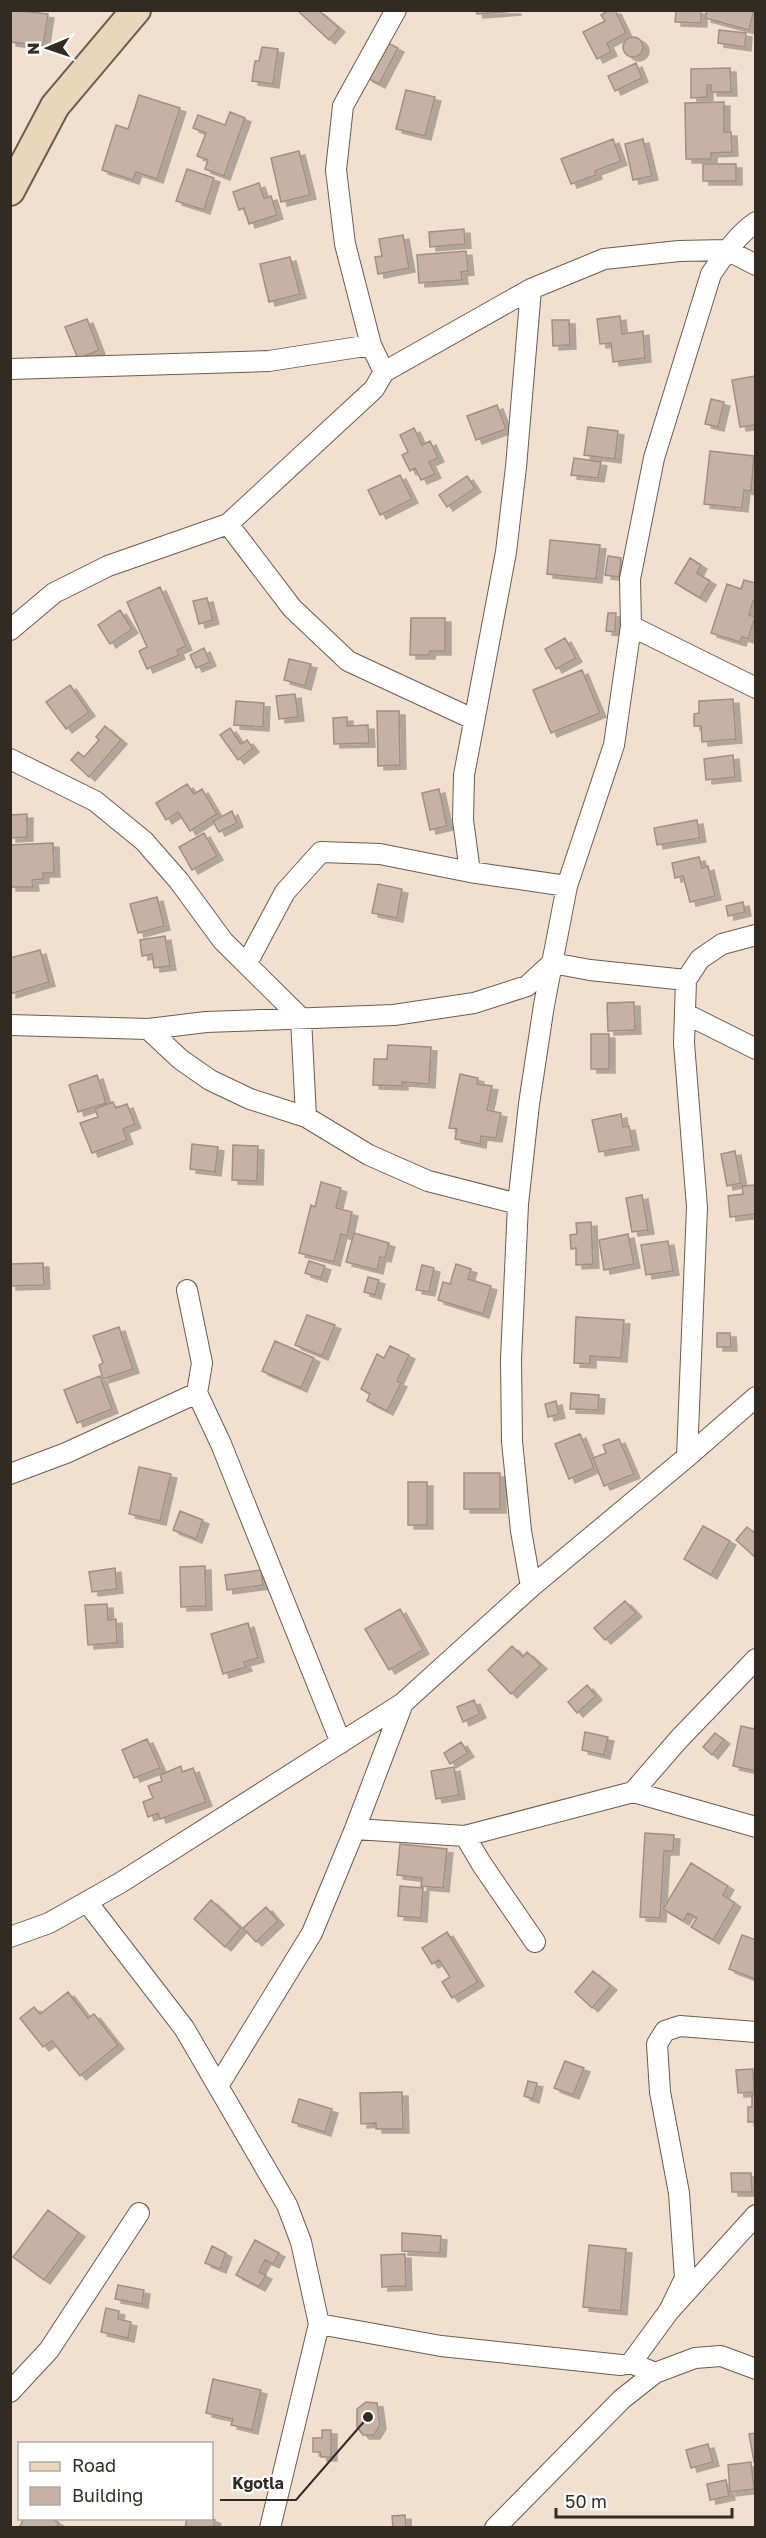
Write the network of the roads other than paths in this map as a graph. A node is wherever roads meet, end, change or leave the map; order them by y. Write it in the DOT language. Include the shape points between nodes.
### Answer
graph roads {
  1 [pos="136,10"];
  2 [pos="396,10"];
  3 [pos="10,191"];
  4 [pos="756,222"];
  5 [pos="727,250"];
  6 [pos="756,266"];
  7 [pos="531,289"];
  8 [pos="371,345"];
  9 [pos="10,369"];
  10 [pos="384,372"];
  11 [pos="228,524"];
  12 [pos="631,626"];
  13 [pos="10,630"];
  14 [pos="756,688"];
  15 [pos="473,719"];
  16 [pos="10,759"];
  17 [pos="470,872"];
  18 [pos="567,886"];
  19 [pos="756,935"];
  20 [pos="247,963"];
  21 [pos="552,963"];
  22 [pos="686,980"];
  23 [pos="686,1014"];
  24 [pos="301,1018"];
  25 [pos="10,1024"];
  26 [pos="148,1029"];
  27 [pos="756,1049"];
  28 [pos="306,1117"];
  29 [pos="518,1203"];
  30 [pos="187,1290"];
  31 [pos="197,1393"];
  32 [pos="756,1396"];
  33 [pos="687,1457"];
  34 [pos="10,1474"];
  35 [pos="531,1587"];
  36 [pos="756,1659"];
  37 [pos="735,1679"];
  38 [pos="756,1680"];
  39 [pos="403,1703"];
  40 [pos="341,1743"];
  41 [pos="633,1792"];
  42 [pos="756,1827"];
  43 [pos="355,1829"];
  44 [pos="465,1836"];
  45 [pos="87,1902"];
  46 [pos="10,1937"];
  47 [pos="535,1942"];
  48 [pos="756,2032"];
  49 [pos="218,2086"];
  50 [pos="139,2213"];
  51 [pos="756,2215"];
  52 [pos="669,2311"];
  53 [pos="319,2324"];
  54 [pos="631,2363"];
  55 [pos="756,2370"];
  56 [pos="655,2373"];
  57 [pos="10,2392"];
  58 [pos="270,2528"];
  59 [pos="495,2528"];
  1 -- 3 [label="main road" via="55,106"];
  2 -- 8 [label="street" via="343,106 336,170 345,244"];
  4 -- 5 [label="street"];
  5 -- 6 [label="street"];
  5 -- 7 [label="street" via="604,260"];
  5 -- 12 [label="street" via="711,274 654,458 630,579"];
  7 -- 10 [label="street"];
  7 -- 15 [label="street" via="506,552"];
  8 -- 9 [label="street" via="270,361"];
  8 -- 10 [label="street"];
  10 -- 11 [label="street" via="374,389"];
  11 -- 13 [label="street" via="108,566 54,593"];
  11 -- 15 [label="street" via="292,609 348,661"];
  12 -- 14 [label="street"];
  12 -- 18 [label="street" via="614,745"];
  15 -- 17 [label="street" via="464,775"];
  16 -- 20 [label="street" via="95,801 144,841 223,940"];
  17 -- 18 [label="street"];
  17 -- 20 [label="street" via="380,854 321,852 285,892"];
  18 -- 21 [label="street"];
  19 -- 22 [label="street" via="722,944 700,959"];
  20 -- 24 [label="street"];
  21 -- 22 [label="street"];
  21 -- 24 [label="street" via="527,986 474,1003 394,1015"];
  21 -- 29 [label="street"];
  22 -- 23 [label="street"];
  23 -- 27 [label="street"];
  23 -- 33 [label="street" via="684,1043 697,1207"];
  24 -- 26 [label="street"];
  24 -- 28 [label="street"];
  25 -- 26 [label="street"];
  26 -- 28 [label="street" via="210,1080 250,1100"];
  28 -- 29 [label="street" via="369,1155 428,1181"];
  29 -- 35 [label="street" via="511,1359 512,1441"];
  30 -- 31 [label="street" via="201,1363"];
  31 -- 34 [label="street"];
  31 -- 40 [label="street"];
  32 -- 33 [label="street"];
  33 -- 35 [label="street"];
  35 -- 39 [label="street"];
  36 -- 37 [label="street"];
  37 -- 38 [label="street"];
  37 -- 41 [label="street"];
  39 -- 40 [label="street"];
  39 -- 43 [label="street"];
  40 -- 45 [label="street"];
  41 -- 42 [label="street"];
  41 -- 44 [label="street"];
  43 -- 44 [label="street"];
  43 -- 49 [label="street" via="312,1933"];
  44 -- 47 [label="street"];
  45 -- 46 [label="street" via="49,1923"];
  45 -- 49 [label="street" via="184,2028"];
  48 -- 52 [label="street" via="680,2026 665,2031 657,2044 660,2092 679,2193 685,2278"];
  49 -- 53 [label="street" via="287,2205 301,2241"];
  50 -- 57 [label="street" via="49,2350"];
  51 -- 52 [label="street"];
  52 -- 54 [label="street"];
  53 -- 54 [label="street" via="441,2346"];
  53 -- 58 [label="street"];
  54 -- 56 [label="street"];
  55 -- 56 [label="street" via="721,2356 695,2358"];
  56 -- 59 [label="street" via="622,2399"];
}
